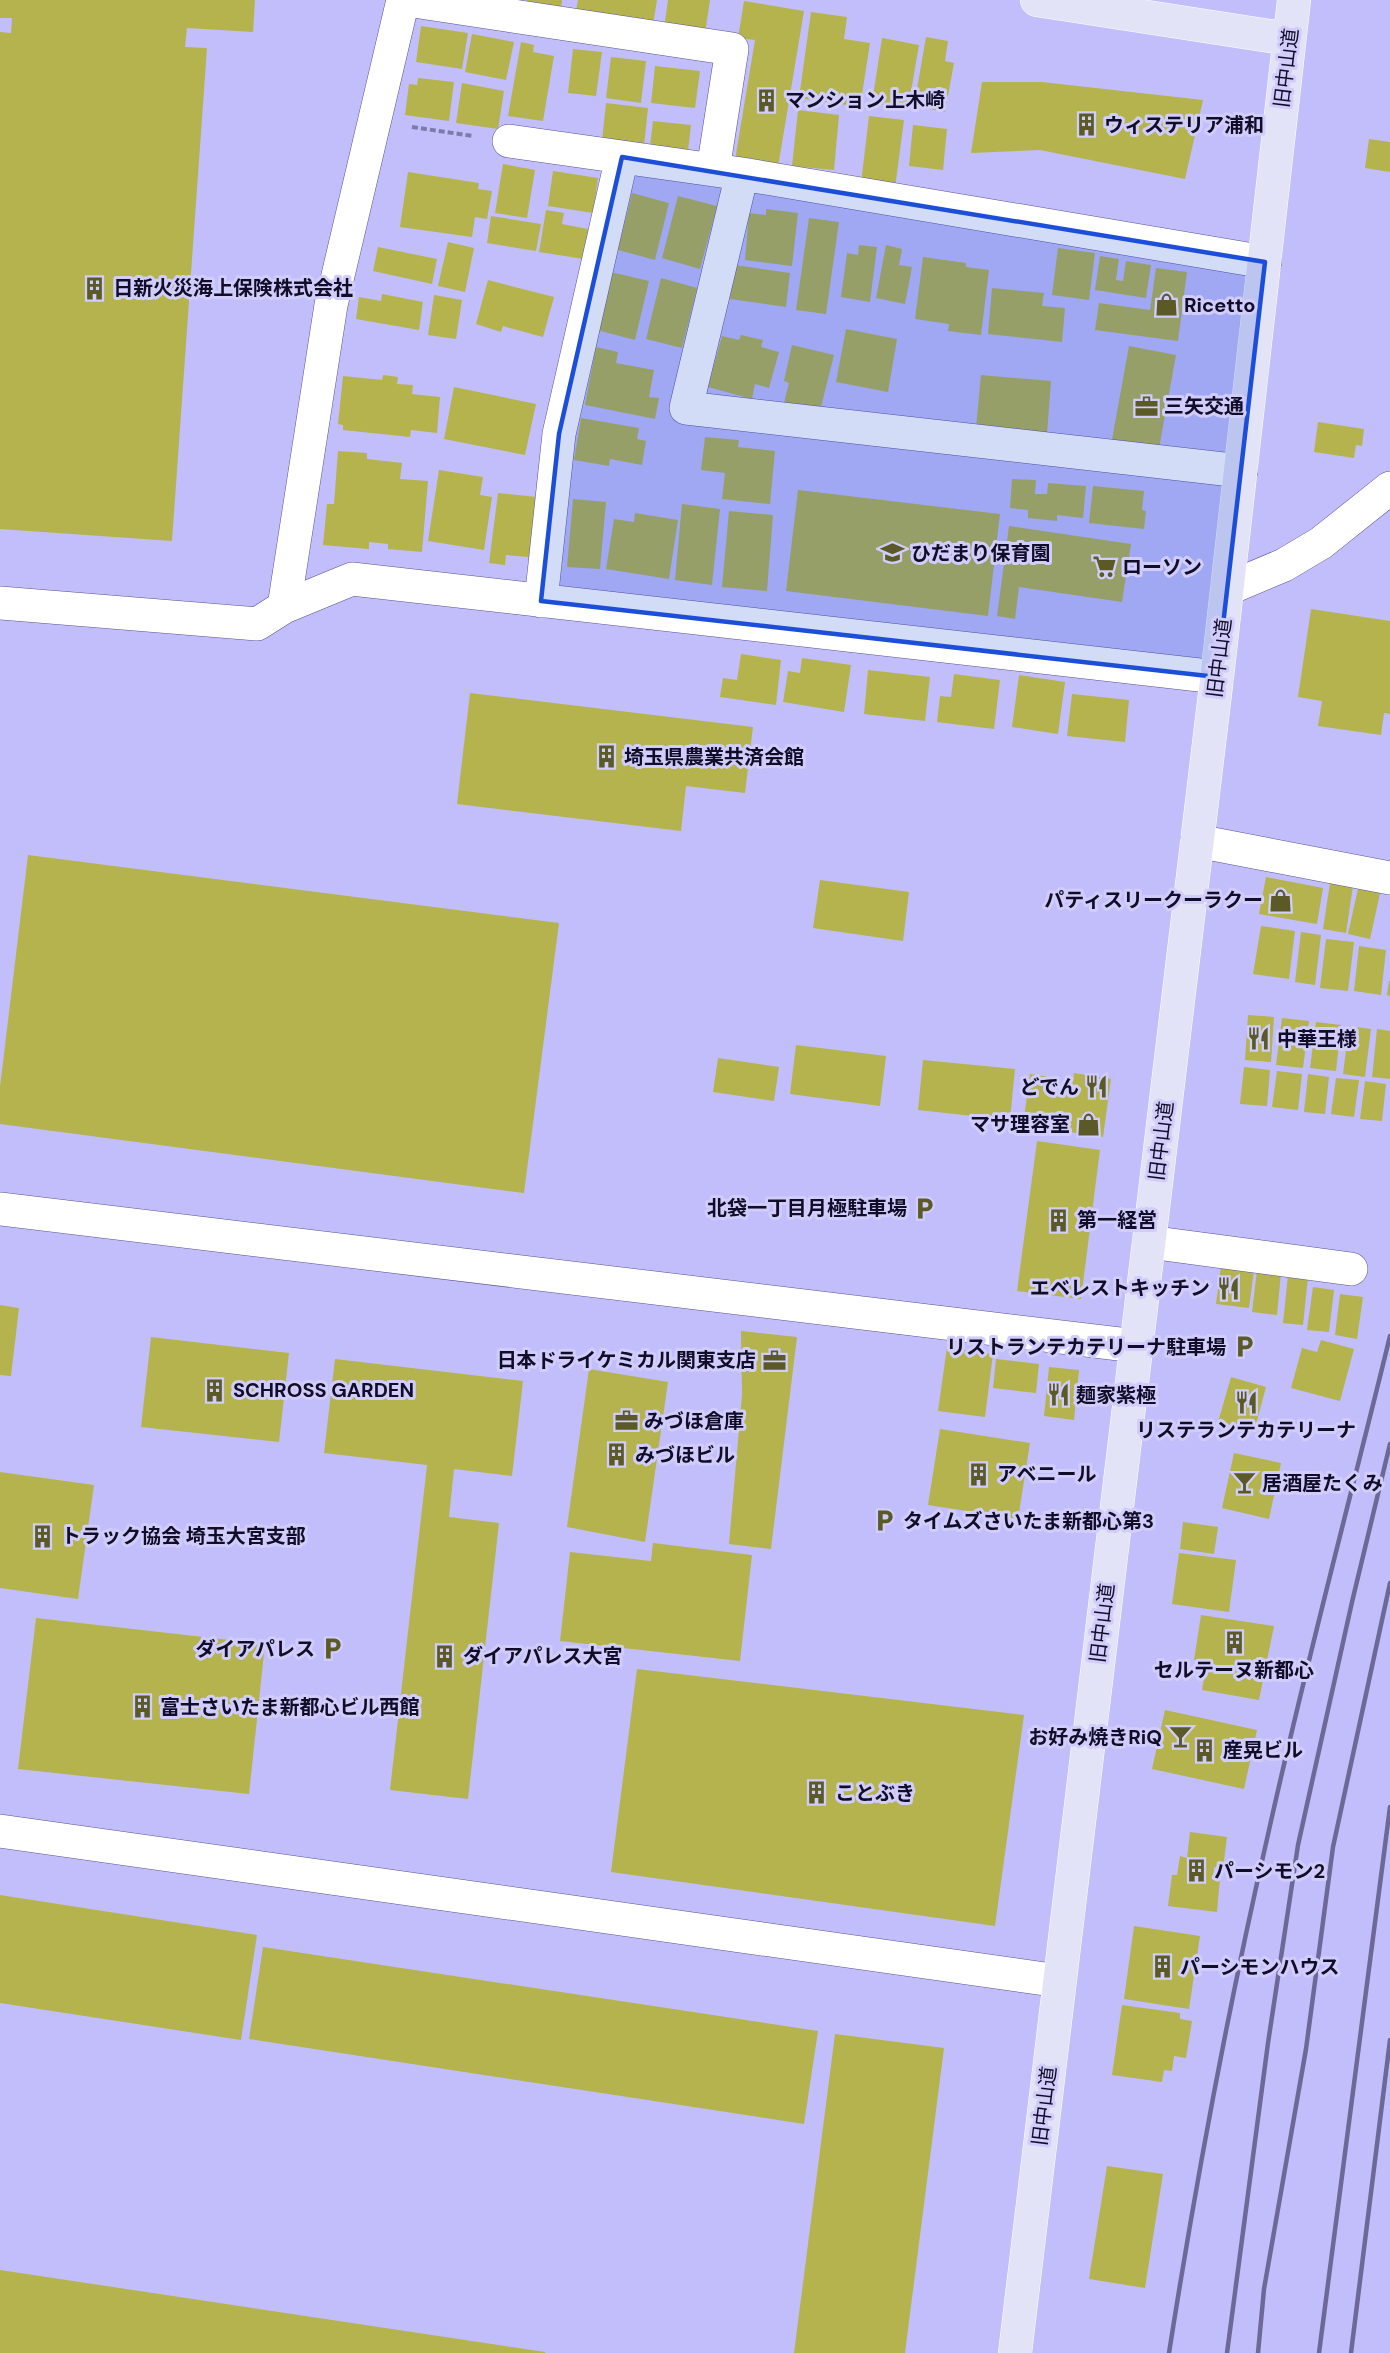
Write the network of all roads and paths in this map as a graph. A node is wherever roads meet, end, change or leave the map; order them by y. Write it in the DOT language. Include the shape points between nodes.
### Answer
graph roads {
  1 [pos="405,0"];
  2 [pos="1037,0"];
  3 [pos="1294,0"];
  4 [pos="1289,39"];
  5 [pos="374,122"];
  6 [pos="509,141"];
  7 [pos="622,157"];
  8 [pos="728,172"];
  9 [pos="1265,262"];
  10 [pos="1241,471"];
  11 [pos="1390,488"];
  12 [pos="1227,589"];
  13 [pos="541,601"];
  14 [pos="0,603"];
  15 [pos="284,607"];
  16 [pos="1217,677"];
  17 [pos="1197,841"];
  18 [pos="1390,878"];
  19 [pos="0,1209"];
  20 [pos="1149,1242"];
  21 [pos="1351,1269"];
  22 [pos="1136,1346"];
  23 [pos="0,1831"];
  24 [pos="1059,1981"];
  25 [pos="1015,2353"];
  1 -- 5 [label="street"];
  1 -- 8 [label="street" via="732,49"];
  2 -- 4 [label="main road"];
  3 -- 4 [label="main road, 旧中山道"];
  4 -- 9 [label="main road, 旧中山道"];
  5 -- 6 [label="path"];
  5 -- 15 [label="street" via="331,305"];
  6 -- 7 [label="street"];
  7 -- 8 [label="street"];
  7 -- 13 [label="street" via="559,434"];
  8 -- 9 [label="street"];
  8 -- 10 [label="street" via="686,408"];
  9 -- 10 [label="main road, 旧中山道"];
  10 -- 12 [label="main road, 旧中山道"];
  11 -- 12 [label="street" via="1321,543 1284,565"];
  12 -- 16 [label="main road, 旧中山道"];
  13 -- 15 [label="street" via="352,579"];
  13 -- 16 [label="street"];
  14 -- 15 [label="street" via="257,624"];
  16 -- 17 [label="main road, 旧中山道"];
  17 -- 18 [label="street"];
  17 -- 20 [label="main road, 旧中山道"];
  19 -- 22 [label="street"];
  20 -- 21 [label="street"];
  20 -- 22 [label="main road, 旧中山道"];
  22 -- 24 [label="main road, 旧中山道"];
  23 -- 24 [label="street"];
  24 -- 25 [label="main road, 旧中山道"];
}
